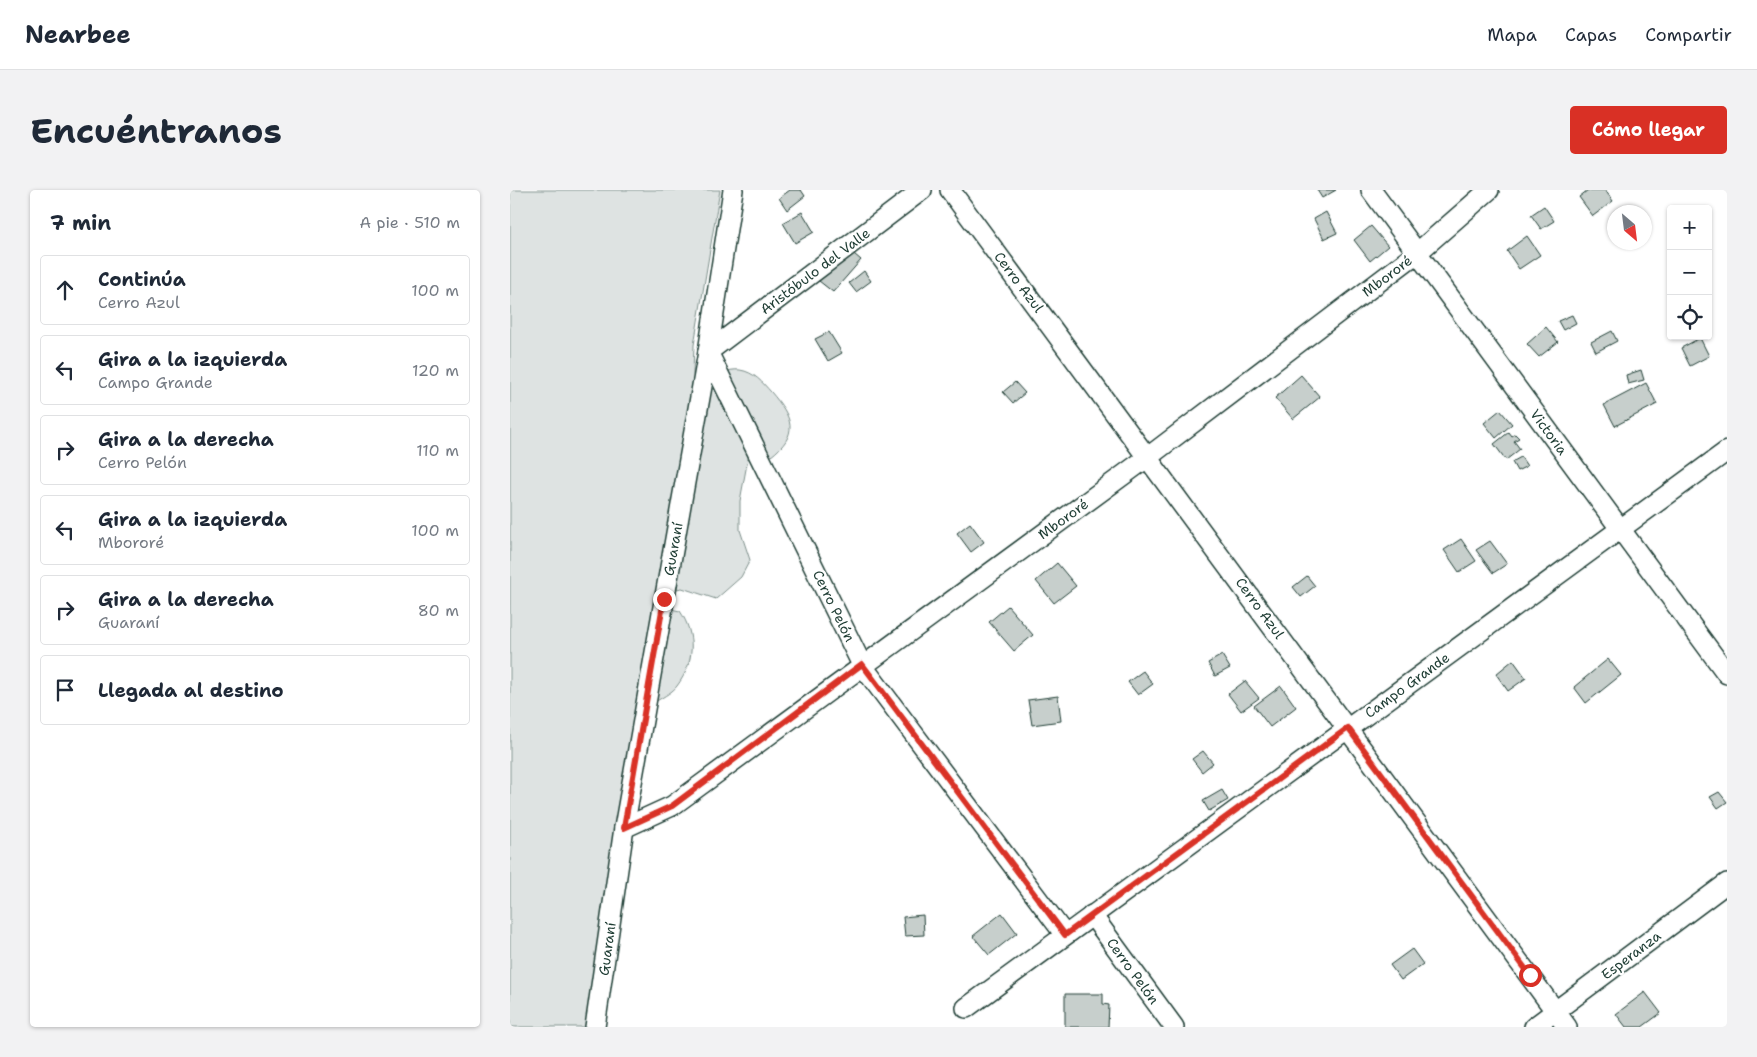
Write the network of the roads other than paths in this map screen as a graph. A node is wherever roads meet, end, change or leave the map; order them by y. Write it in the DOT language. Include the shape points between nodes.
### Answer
graph roads {
  1 [pos="733,190"];
  2 [pos="922,190"];
  3 [pos="950,190"];
  4 [pos="1371,190"];
  5 [pos="1489,190"];
  6 [pos="1418,253"];
  7 [pos="708,352"];
  8 [pos="1727,450"];
  9 [pos="1148,456"];
  10 [pos="1620,529"];
  11 [pos="862,664"];
  12 [pos="1727,674"];
  13 [pos="1348,728"];
  14 [pos="624,828"];
  15 [pos="1727,883"];
  16 [pos="1092,915"];
  17 [pos="1065,935"];
  18 [pos="966,1008"];
  19 [pos="1556,1011"];
  20 [pos="595,1027"];
  21 [pos="1174,1027"];
  22 [pos="1534,1027"];
  23 [pos="1567,1027"];
  1 -- 7 [label="street, Guaraní"];
  2 -- 7 [label="street, Aristóbulo del Valle"];
  3 -- 9 [label="street, Cerro Azul"];
  4 -- 6 [label="street, Victoria"];
  5 -- 6 [label="street, Mbororé"];
  6 -- 9 [label="street, Mbororé"];
  6 -- 10 [label="street, Victoria"];
  7 -- 11 [label="street, Cerro Pelón"];
  7 -- 14 [label="street, Guaraní"];
  8 -- 10 [label="street, Campo Grande"];
  9 -- 11 [label="street, Mbororé"];
  9 -- 13 [label="street, Cerro Azul"];
  10 -- 12 [label="street, Victoria"];
  10 -- 13 [label="street, Campo Grande"];
  11 -- 14 [label="street, Mbororé" via="672,806"];
  11 -- 17 [label="street, Cerro Pelón"];
  13 -- 16 [label="street, Campo Grande"];
  13 -- 19 [label="street, Cerro Azul"];
  14 -- 20 [label="street, Guaraní"];
  15 -- 19 [label="street, Esperanza"];
  16 -- 17 [label="street, Campo Grande"];
  16 -- 21 [label="street, Cerro Pelón"];
  17 -- 18 [label="street, Campo Grande"];
  19 -- 22 [label="street, Esperanza"];
  19 -- 23 [label="street, Cerro Azul"];
}
